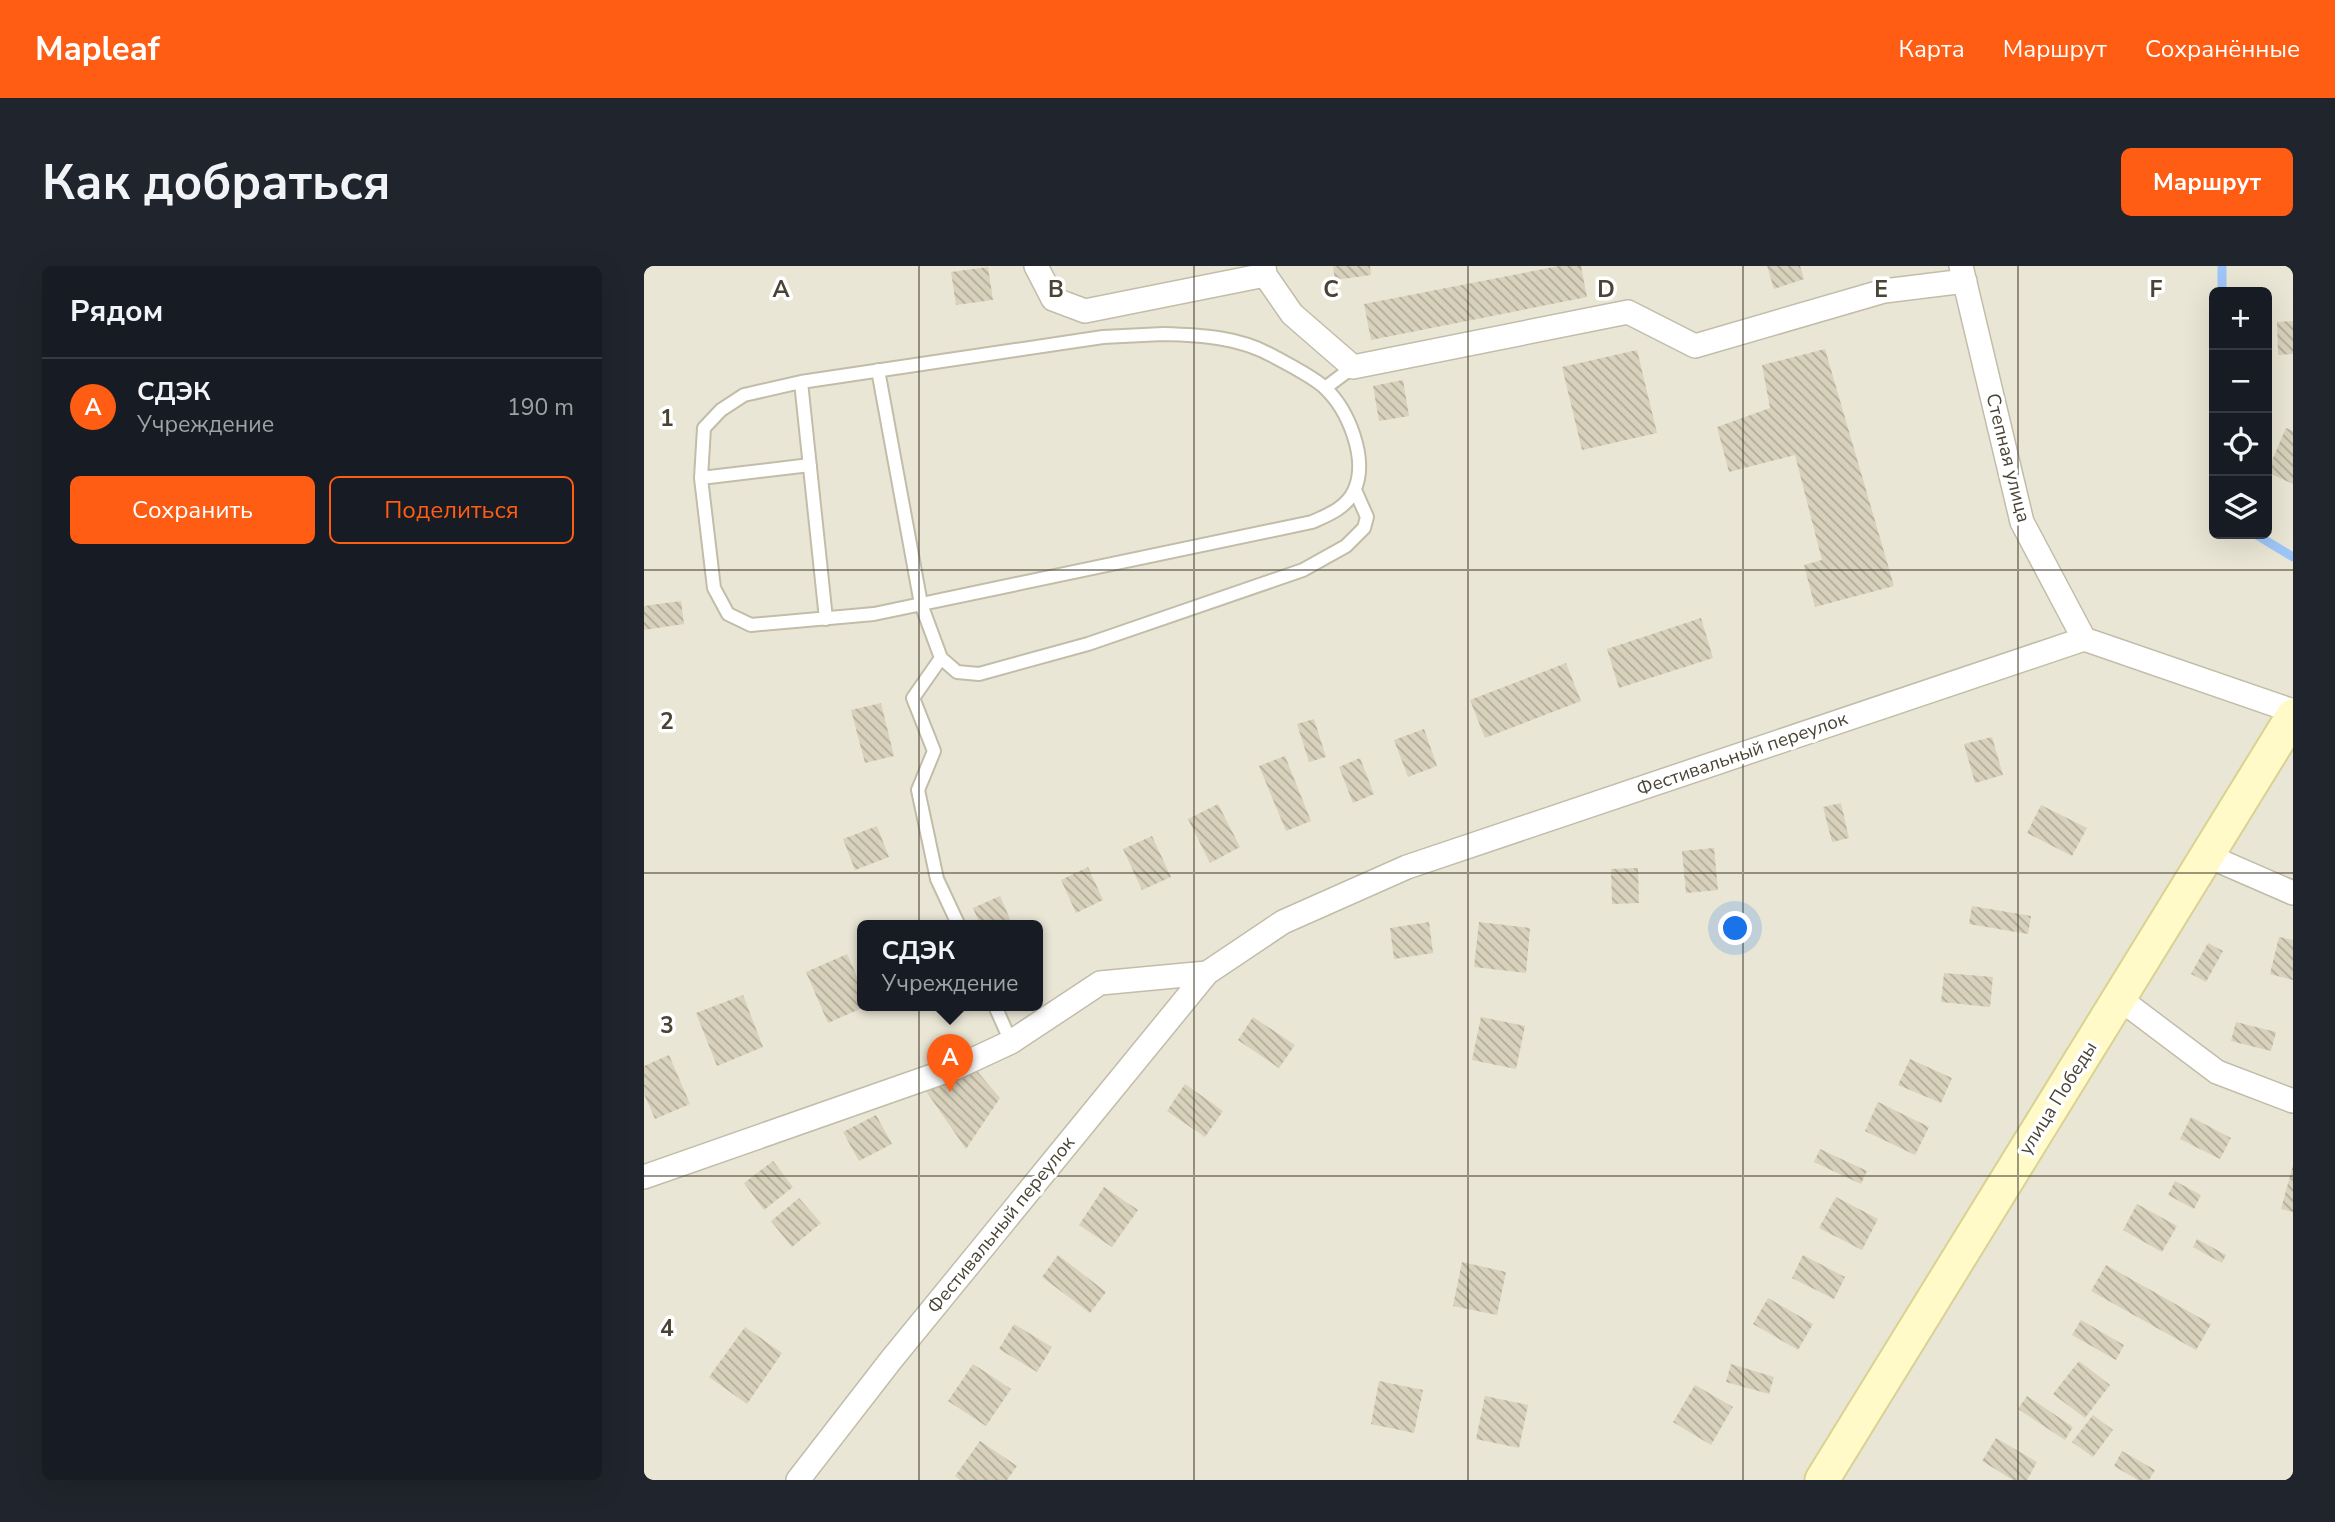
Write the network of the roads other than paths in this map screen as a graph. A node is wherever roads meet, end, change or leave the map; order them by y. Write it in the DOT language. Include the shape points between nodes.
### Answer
graph roads {
  1 [pos="1036,266"];
  2 [pos="1265,270"];
  3 [pos="1963,273"];
  4 [pos="1353,368"];
  5 [pos="878,370"];
  6 [pos="802,382"];
  7 [pos="1325,388"];
  8 [pos="810,465"];
  9 [pos="701,478"];
  10 [pos="1354,490"];
  11 [pos="922,604"];
  12 [pos="826,619"];
  13 [pos="2084,639"];
  14 [pos="941,658"];
  15 [pos="2293,714"];
  16 [pos="2208,856"];
  17 [pos="2293,893"];
  18 [pos="955,920"];
  19 [pos="1207,973"];
  20 [pos="2120,999"];
  21 [pos="997,1011"];
  22 [pos="1011,1042"];
  23 [pos="2293,1101"];
  24 [pos="644,1177"];
  25 [pos="798,1480"];
  26 [pos="1822,1480"];
  1 -- 2 [label="street" via="1053,299 1085,311"];
  2 -- 4 [label="street" via="1292,314"];
  3 -- 4 [label="street" via="1695,346 1628,312"];
  3 -- 13 [label="street, Степная улица" via="2022,522"];
  4 -- 7 [label="lane"];
  5 -- 6 [label="lane"];
  5 -- 7 [label="lane" via="1103,337 1209,335 1271,355"];
  5 -- 11 [label="lane"];
  6 -- 8 [label="lane"];
  6 -- 9 [label="lane" via="744,395 720,410 704,428"];
  7 -- 10 [label="lane" via="1349,421 1359,459"];
  8 -- 9 [label="lane"];
  8 -- 12 [label="lane"];
  9 -- 12 [label="lane" via="714,588 728,614 751,625"];
  10 -- 11 [label="lane" via="1336,512 1312,522"];
  10 -- 14 [label="lane" via="1367,517 1364,528 1346,547 1303,570 1088,643 979,674 957,672"];
  11 -- 12 [label="lane"];
  11 -- 14 [label="lane"];
  13 -- 15 [label="street"];
  13 -- 19 [label="street, Фестивальный переулок" via="1407,867 1283,922"];
  14 -- 18 [label="lane" via="913,698 934,751 918,790 937,879"];
  15 -- 16 [label="street, улица Победы"];
  16 -- 17 [label="street"];
  16 -- 20 [label="street, улица Победы"];
  19 -- 22 [label="street, Фестивальный переулок" via="1100,983"];
  19 -- 25 [label="street, Фестивальный переулок"];
  20 -- 23 [label="street" via="2217,1072"];
  20 -- 26 [label="street, улица Победы"];
  21 -- 22 [label="lane"];
  22 -- 24 [label="street, Фестивальный переулок" via="955,1068"];
}
